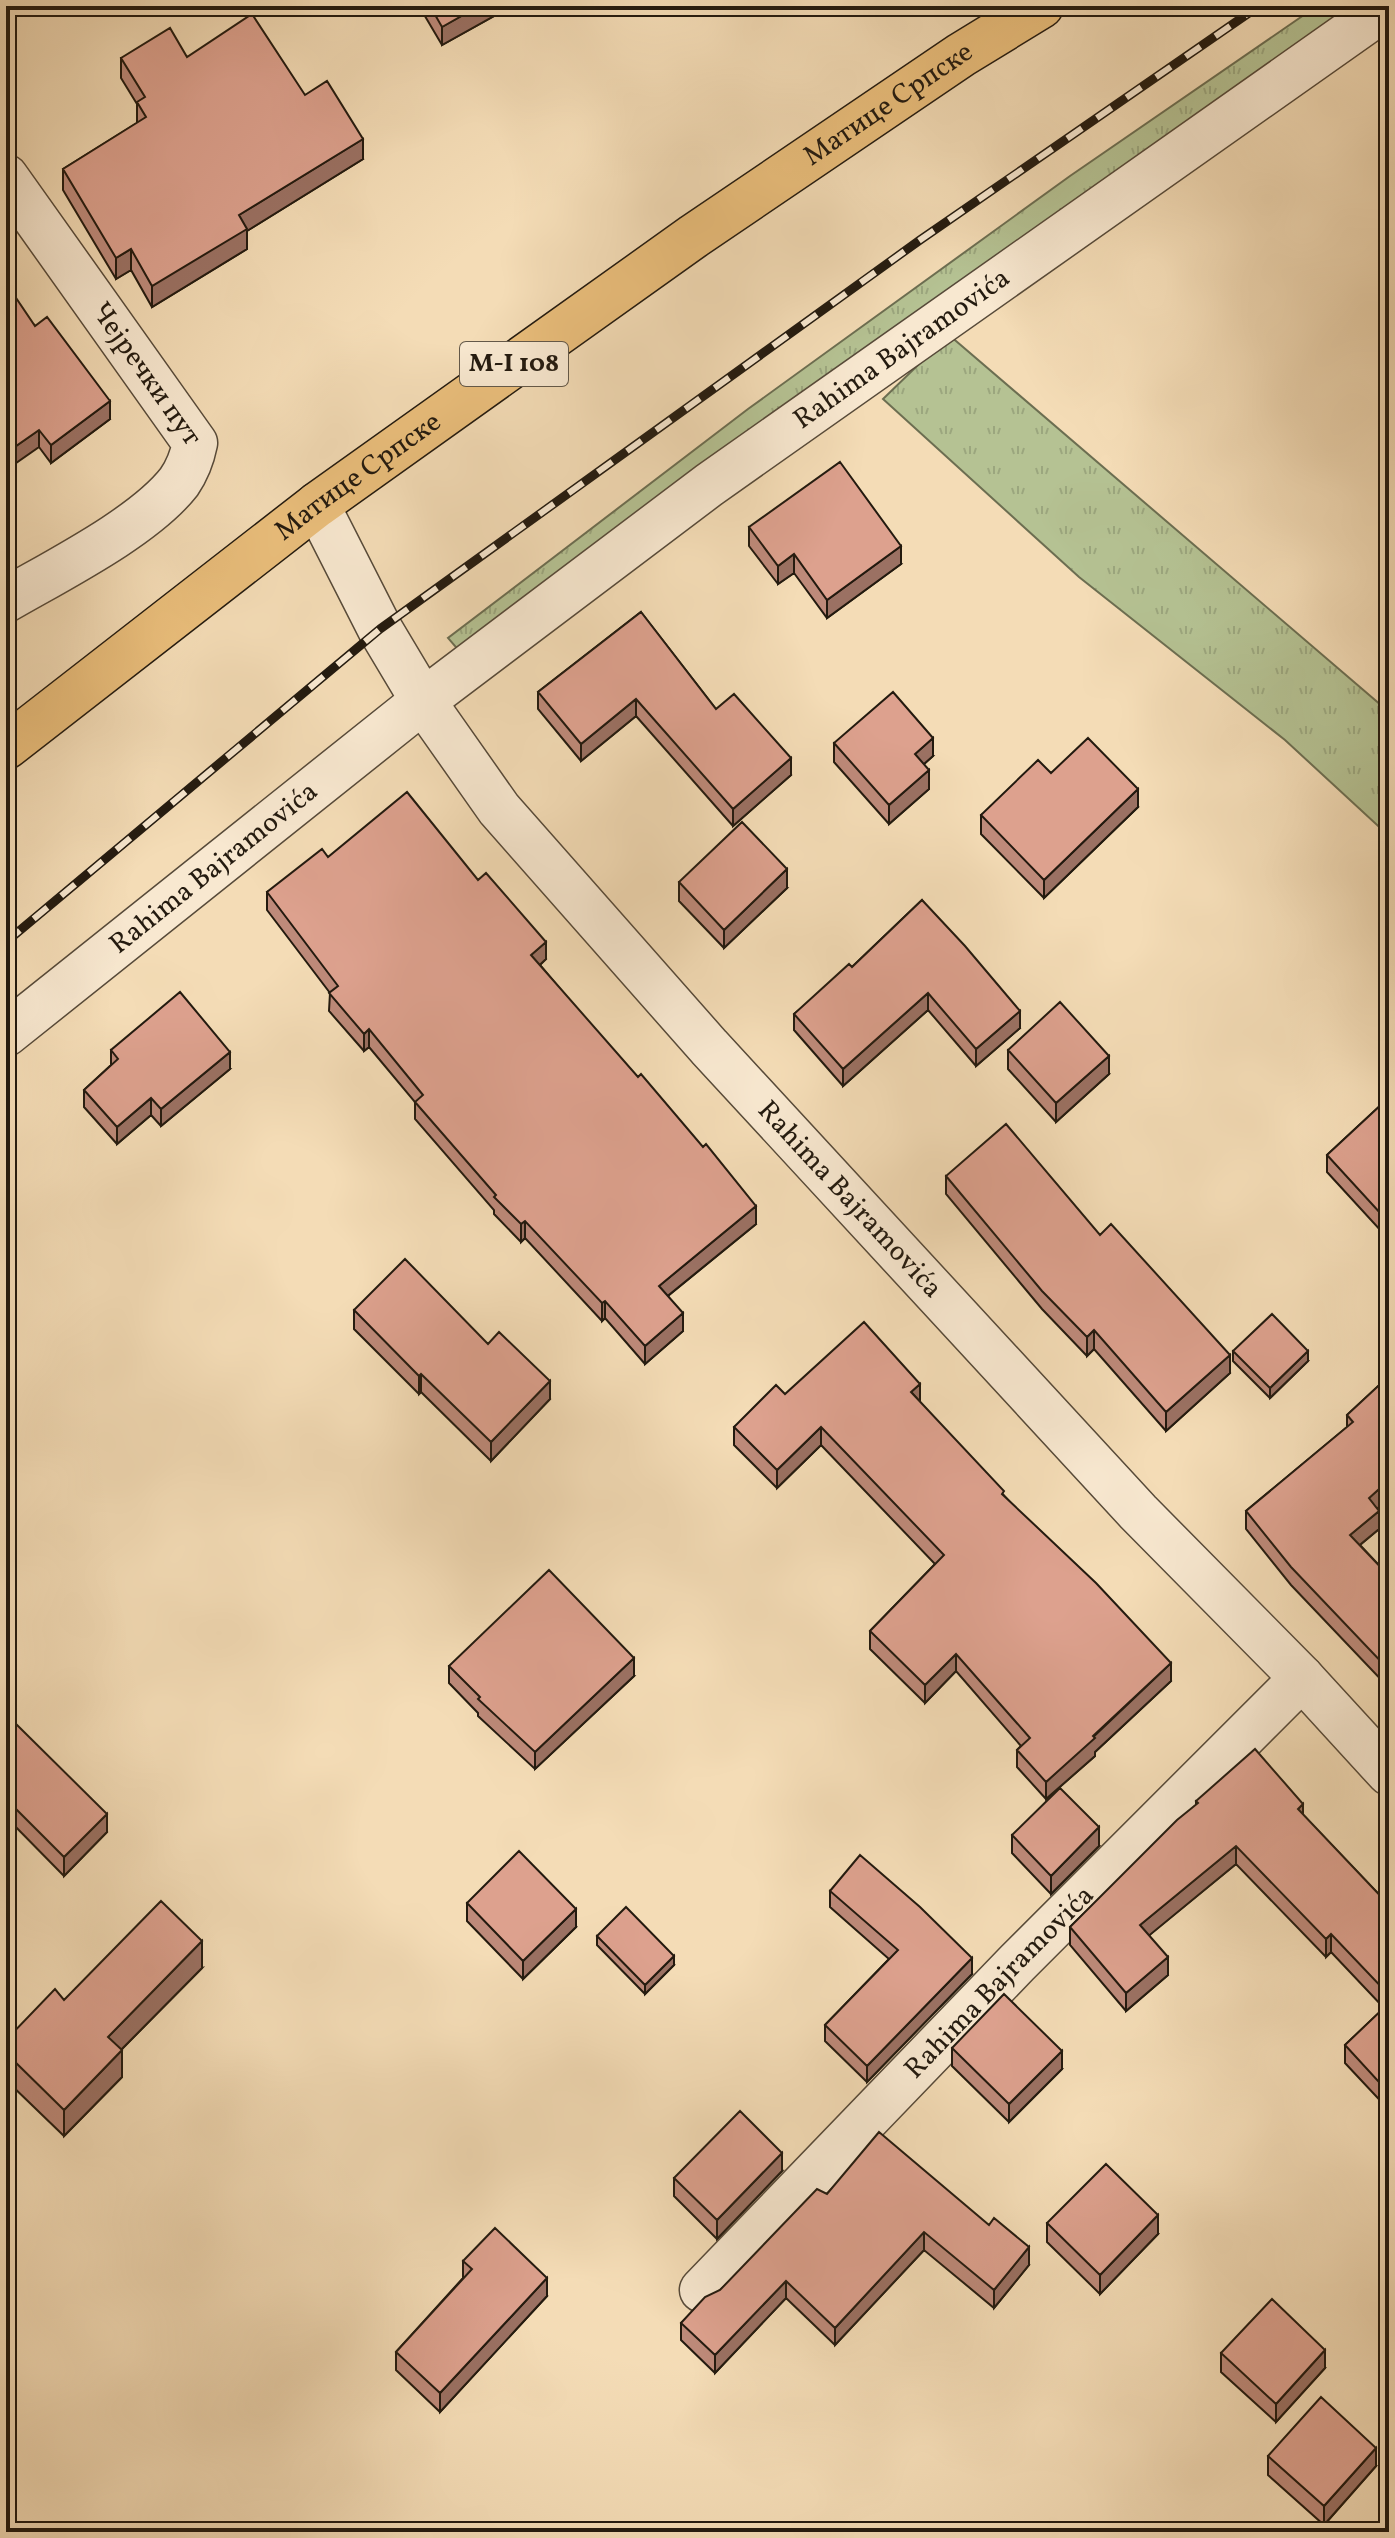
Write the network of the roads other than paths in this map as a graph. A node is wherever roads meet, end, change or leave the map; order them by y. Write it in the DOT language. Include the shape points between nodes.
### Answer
graph roads {
  1 [pos="1041,6"];
  2 [pos="1388,6"];
  3 [pos="6,177"];
  4 [pos="317,505"];
  5 [pos="6,600"];
  6 [pos="423,701"];
  7 [pos="6,747"];
  8 [pos="6,1034"];
  9 [pos="1302,1678"];
  10 [pos="1389,1773"];
  11 [pos="702,2290"];
  1 -- 4 [label="main road, Матице Српске / M-I 108" via="694,236"];
  2 -- 6 [label="street, Rahima Bajramovića" via="722,476"];
  3 -- 5 [label="street, Чејречки пут" via="195,443 191,463 177,484 144,514"];
  4 -- 6 [label="street, Rahima Bajramovića"];
  4 -- 7 [label="main road, Матице Српске / M-I 108"];
  6 -- 8 [label="street, Rahima Bajramovića"];
  6 -- 9 [label="street, Rahima Bajramovića" via="499,809 709,1047 1138,1512"];
  9 -- 10 [label="street, Rahima Bajramovića"];
  9 -- 11 [label="street, Rahima Bajramovića"];
}
